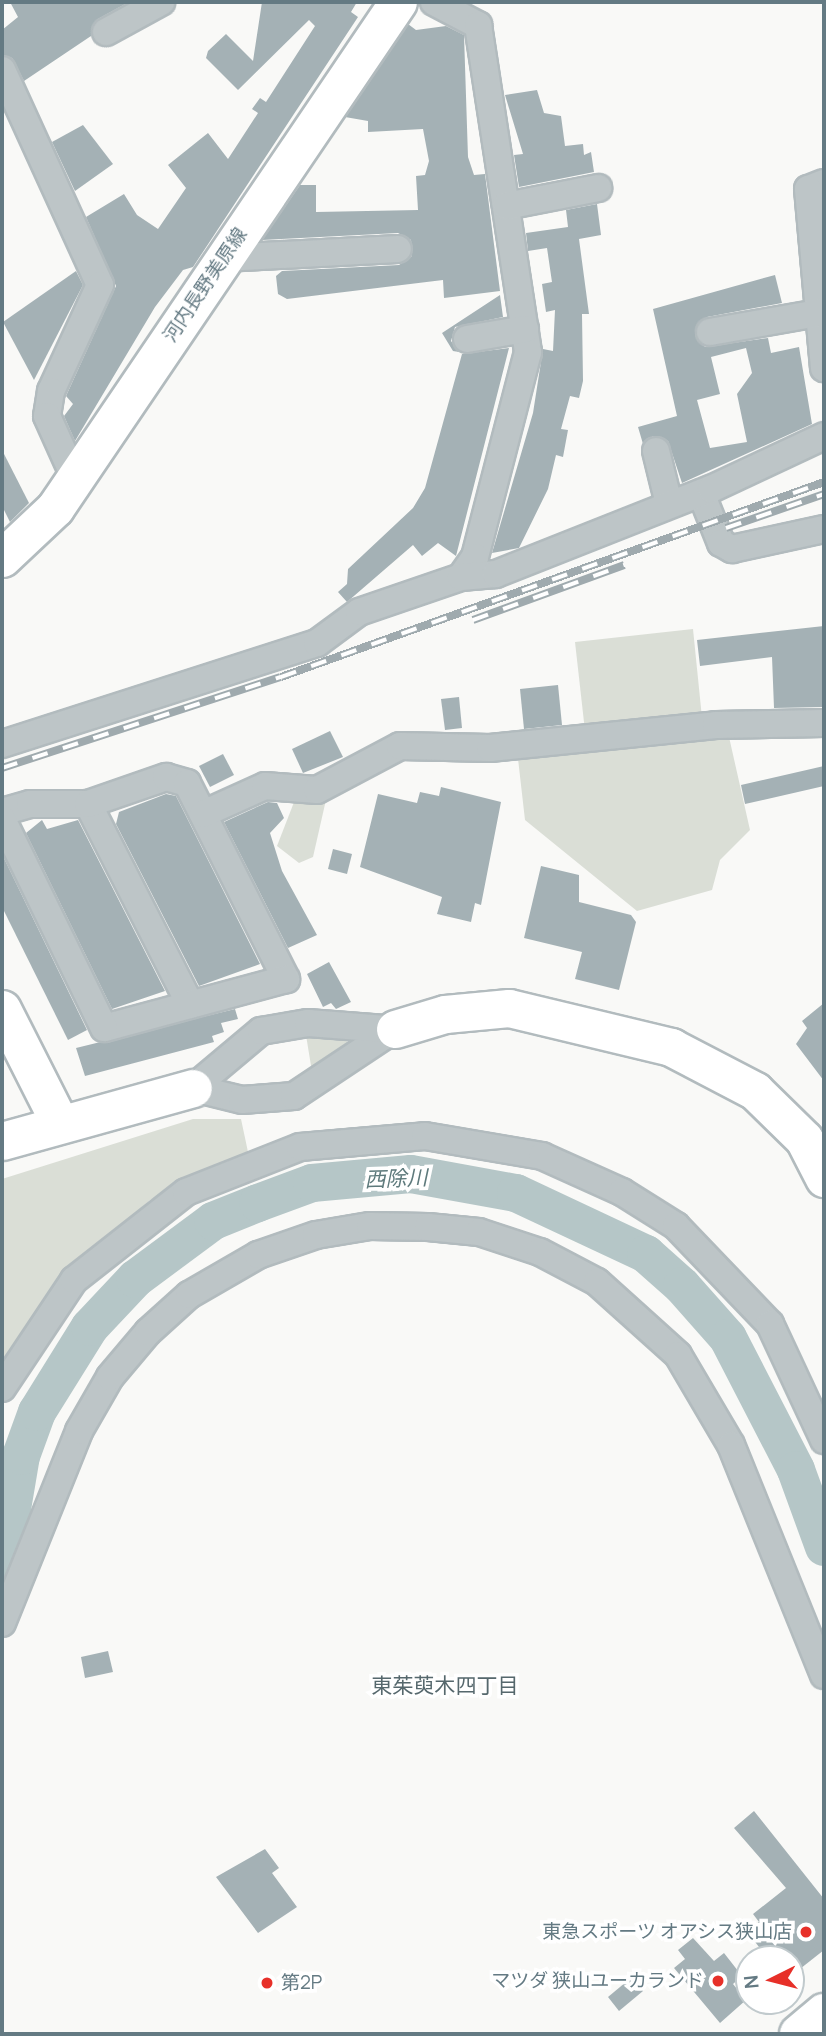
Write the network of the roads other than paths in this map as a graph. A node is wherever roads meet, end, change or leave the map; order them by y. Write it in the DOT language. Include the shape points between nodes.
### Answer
graph roads {
  1 [pos="161,2"];
  2 [pos="434,2"];
  3 [pos="385,6"];
  4 [pos="106,32"];
  5 [pos="2,69"];
  6 [pos="824,183"];
  7 [pos="598,188"];
  8 [pos="506,206"];
  9 [pos="398,249"];
  10 [pos="820,255"];
  11 [pos="224,258"];
  12 [pos="823,312"];
  13 [pos="525,329"];
  14 [pos="710,331"];
  15 [pos="467,339"];
  16 [pos="824,368"];
  17 [pos="824,436"];
  18 [pos="656,451"];
  19 [pos="74,476"];
  20 [pos="701,493"];
  21 [pos="669,504"];
  22 [pos="824,528"];
  23 [pos="2,558"];
  24 [pos="461,577"];
  25 [pos="824,723"];
  26 [pos="2,744"];
  27 [pos="88,804"];
  28 [pos="2,812"];
  29 [pos="203,814"];
  30 [pos="2,819"];
  31 [pos="190,1004"];
  32 [pos="2,1009"];
  33 [pos="395,1029"];
  34 [pos="193,1088"];
  35 [pos="60,1124"];
  36 [pos="2,1141"];
  37 [pos="824,1178"];
  38 [pos="2,1388"];
  39 [pos="824,1440"];
  40 [pos="2,1623"];
  41 [pos="824,1675"];
  42 [pos="824,2013"];
  43 [pos="799,2034"];
  1 -- 4 [label="street"];
  2 -- 8 [label="street" via="478,24"];
  3 -- 11 [label="street, 河内長野美原線"];
  5 -- 19 [label="street" via="100,285 51,391 47,415 57,449"];
  6 -- 10 [label="street" via="808,189"];
  7 -- 8 [label="street"];
  8 -- 13 [label="street"];
  9 -- 11 [label="street"];
  10 -- 12 [label="street"];
  11 -- 19 [label="street, 河内長野美原線"];
  12 -- 14 [label="street"];
  12 -- 16 [label="street"];
  13 -- 15 [label="street"];
  13 -- 24 [label="street" via="528,352 475,557"];
  17 -- 20 [label="street"];
  18 -- 21 [label="street"];
  19 -- 23 [label="street, 河内長野美原線" via="44,522"];
  20 -- 21 [label="street"];
  20 -- 22 [label="street" via="721,542 732,549"];
  21 -- 24 [label="street" via="496,574"];
  24 -- 26 [label="street" via="359,612 317,643"];
  25 -- 29 [label="street" via="716,725 490,748 400,746 317,790 265,786"];
  27 -- 28 [label="street" via="30,804"];
  27 -- 29 [label="street" via="166,777 187,783"];
  27 -- 31 [label="street"];
  29 -- 31 [label="street" via="286,979"];
  30 -- 31 [label="street" via="104,1028"];
  32 -- 35 [label="street"];
  33 -- 34 [label="street" via="294,1096 243,1100"];
  33 -- 34 [label="street" via="335,1030 308,1023 261,1031"];
  33 -- 37 [label="street" via="445,1014 509,1008 671,1047 755,1091 804,1139"];
  34 -- 35 [label="street"];
  35 -- 36 [label="street"];
  38 -- 39 [label="street" via="74,1280 186,1192 300,1147 425,1136 542,1156 622,1192 676,1226 771,1324"];
  40 -- 41 [label="street" via="79,1431 110,1377 148,1332 189,1295 258,1255 316,1235 370,1226 428,1227 479,1232 540,1252 597,1282 678,1355 731,1445"];
  42 -- 43 [label="highway"];
}
